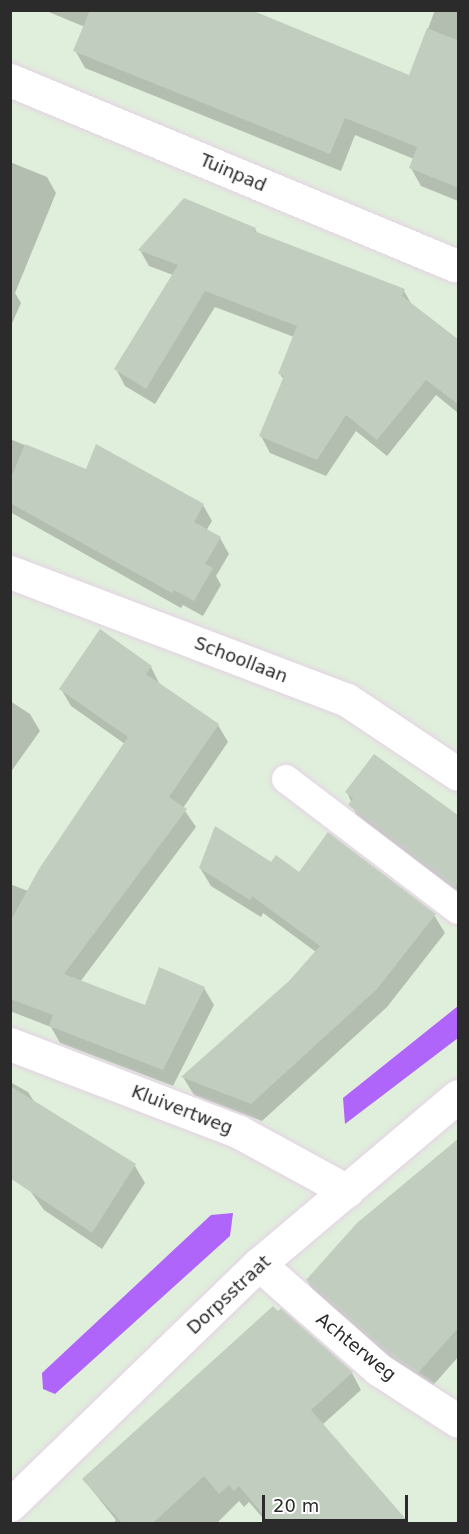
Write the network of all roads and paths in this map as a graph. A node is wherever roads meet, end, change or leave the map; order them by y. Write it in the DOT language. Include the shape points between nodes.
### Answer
graph roads {
  1 [pos="10,80"];
  2 [pos="455,265"];
  3 [pos="10,572"];
  4 [pos="459,774"];
  5 [pos="286,779"];
  6 [pos="459,910"];
  7 [pos="10,1044"];
  8 [pos="459,1096"];
  9 [pos="347,1191"];
  10 [pos="259,1264"];
  11 [pos="459,1421"];
  12 [pos="10,1505"];
  1 -- 2 [label="street, Tuinpad"];
  3 -- 4 [label="street, Schoollaan" via="347,700"];
  5 -- 6 [label="lane"];
  7 -- 9 [label="street, Kluivertweg" via="239,1132"];
  8 -- 9 [label="street, Dorpsstraat"];
  9 -- 10 [label="street, Dorpsstraat"];
  10 -- 11 [label="street, Achterweg" via="378,1369"];
  10 -- 12 [label="street, Dorpsstraat"];
}
